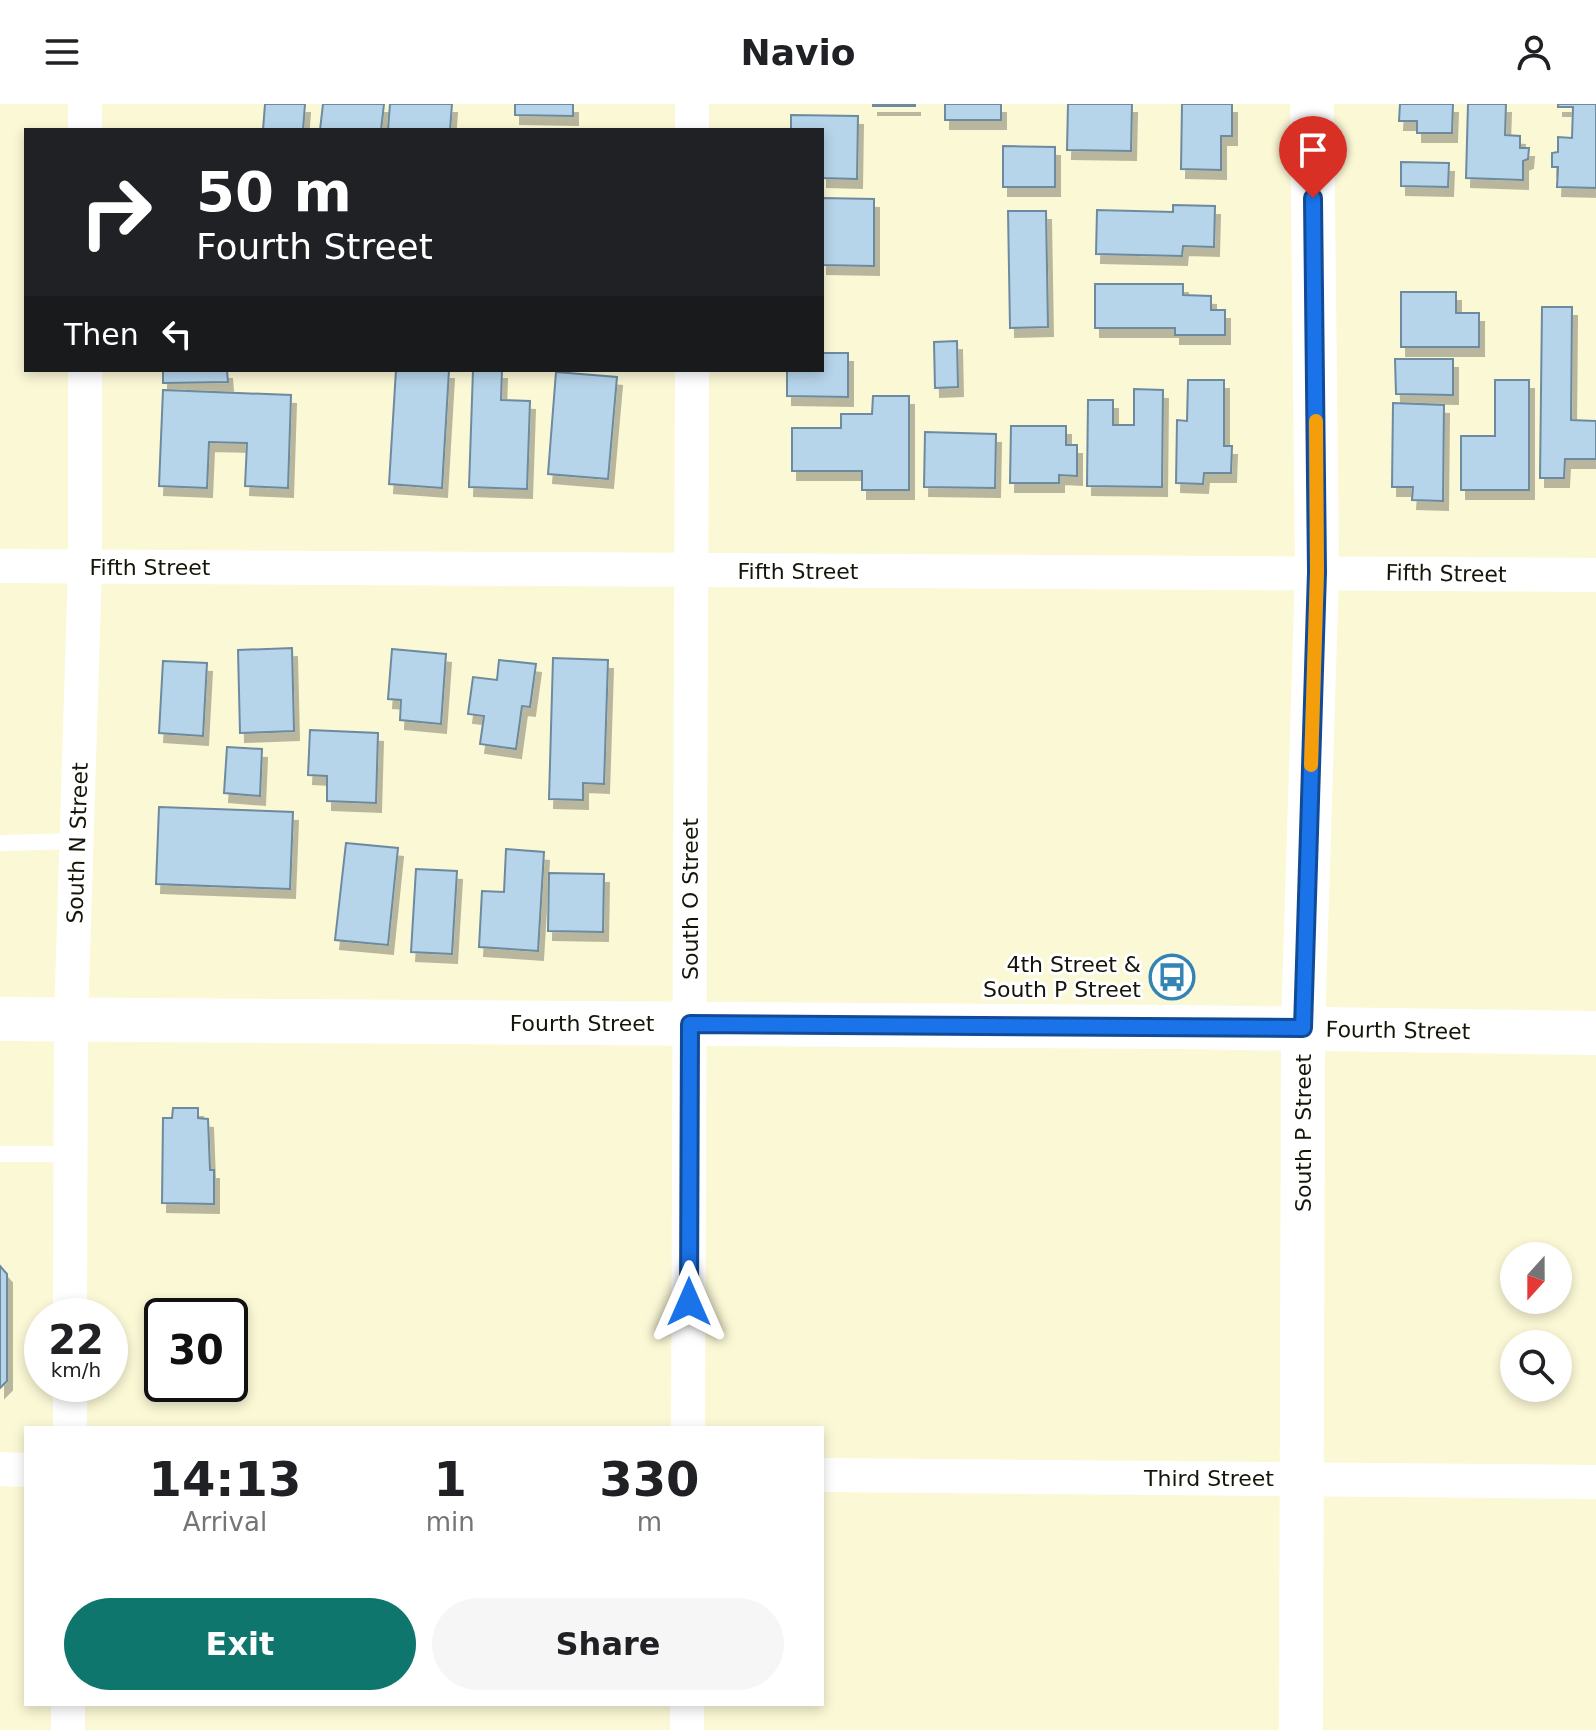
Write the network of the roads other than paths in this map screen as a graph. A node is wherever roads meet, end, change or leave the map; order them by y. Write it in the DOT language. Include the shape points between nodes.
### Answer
graph roads {
  1 [pos="85,104"];
  2 [pos="692,104"];
  3 [pos="1312,104"];
  4 [pos="85,128"];
  5 [pos="692,128"];
  6 [pos="85,372"];
  7 [pos="692,372"];
  8 [pos="0,566"];
  9 [pos="85,567"];
  10 [pos="692,570"];
  11 [pos="1317,572"];
  12 [pos="1596,575"];
  13 [pos="77,841"];
  14 [pos="0,843"];
  15 [pos="0,1019"];
  16 [pos="71,1019"];
  17 [pos="690,1024"];
  18 [pos="1303,1028"];
  19 [pos="1596,1033"];
  20 [pos="0,1154"];
  21 [pos="71,1154"];
  22 [pos="70,1298"];
  23 [pos="70,1402"];
  24 [pos="70,1426"];
  25 [pos="688,1426"];
  26 [pos="0,1469"];
  27 [pos="24,1470"];
  28 [pos="824,1475"];
  29 [pos="1302,1478"];
  30 [pos="1596,1482"];
  31 [pos="68,1706"];
  32 [pos="687,1706"];
  33 [pos="68,1730"];
  34 [pos="687,1730"];
  35 [pos="1301,1730"];
  1 -- 4 [label="street"];
  2 -- 5 [label="street"];
  3 -- 11 [label="street, South P Street"];
  6 -- 9 [label="street, South N Street"];
  7 -- 10 [label="street, South O Street"];
  8 -- 9 [label="street, Fifth Street"];
  9 -- 10 [label="street, Fifth Street"];
  9 -- 13 [label="street, South N Street"];
  10 -- 11 [label="street, Fifth Street"];
  10 -- 17 [label="street, South O Street"];
  11 -- 12 [label="street, Fifth Street"];
  11 -- 18 [label="street, South P Street"];
  13 -- 14 [label="lane"];
  13 -- 16 [label="street, South N Street"];
  15 -- 16 [label="street, Fourth Street"];
  16 -- 17 [label="street, Fourth Street"];
  16 -- 21 [label="street, South N Street"];
  17 -- 18 [label="street, Fourth Street"];
  17 -- 25 [label="street, South O Street"];
  18 -- 19 [label="street, Fourth Street"];
  18 -- 29 [label="street, South P Street"];
  20 -- 21 [label="lane"];
  21 -- 22 [label="street, South N Street"];
  23 -- 24 [label="street"];
  26 -- 27 [label="street"];
  28 -- 29 [label="street, Third Street"];
  29 -- 30 [label="street, Third Street"];
  29 -- 35 [label="street, South P Street"];
  31 -- 33 [label="street"];
  32 -- 34 [label="street"];
}
